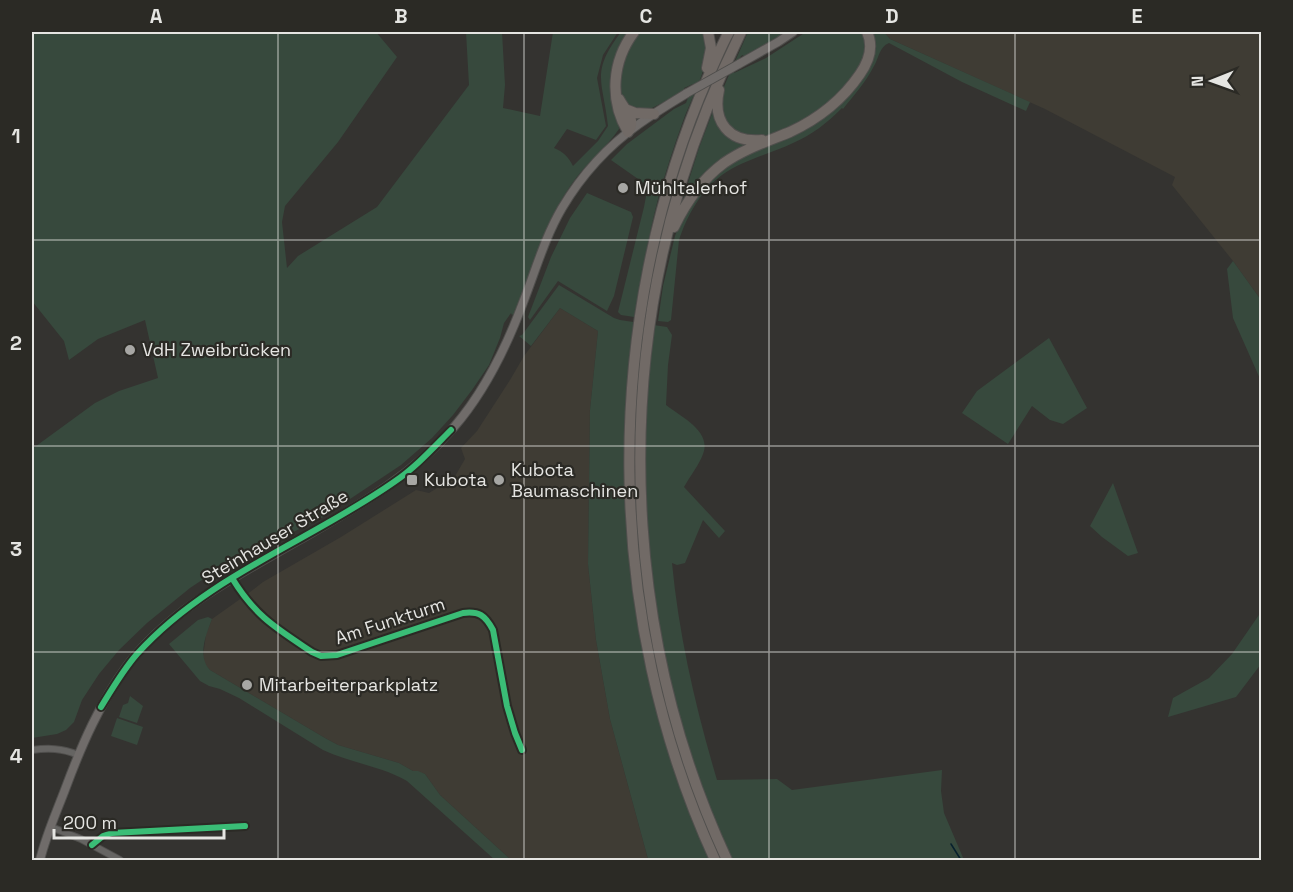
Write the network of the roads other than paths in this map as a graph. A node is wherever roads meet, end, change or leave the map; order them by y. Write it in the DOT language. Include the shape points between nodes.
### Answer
graph roads {
  1 [pos="634,32"];
  2 [pos="708,32"];
  3 [pos="729,32"];
  4 [pos="741,32"];
  5 [pos="793,32"];
  6 [pos="867,32"];
  7 [pos="730,54"];
  8 [pos="616,87"];
  9 [pos="702,92"];
  10 [pos="625,109"];
  11 [pos="654,114"];
  12 [pos="628,132"];
  13 [pos="771,139"];
  14 [pos="664,249"];
  15 [pos="232,578"];
  16 [pos="32,750"];
  17 [pos="522,750"];
  18 [pos="78,754"];
  19 [pos="245,826"];
  20 [pos="51,827"];
  21 [pos="92,845"];
  22 [pos="40,861"];
  23 [pos="120,861"];
  24 [pos="715,861"];
  25 [pos="727,861"];
  1 -- 8 [label="highway" via="620,57"];
  2 -- 9 [label="highway" via="711,48"];
  3 -- 9 [label="highway"];
  4 -- 7 [label="highway"];
  5 -- 11 [label="main road, Steinhauser Straße, bridge"];
  6 -- 13 [label="highway" via="868,59 850,88 814,119"];
  7 -- 13 [label="highway" via="718,93 721,123 740,139"];
  7 -- 14 [label="highway" via="695,140"];
  8 -- 10 [label="highway"];
  8 -- 12 [label="highway" via="619,111"];
  9 -- 24 [label="highway" via="667,192 641,312 630,422 630,499 637,585 654,679 685,788"];
  10 -- 11 [label="highway"];
  10 -- 12 [label="highway" via="632,119"];
  11 -- 12 [label="main road, Steinhauser Straße"];
  12 -- 15 [label="main road, Steinhauser Straße" via="600,158 562,208 496,365 452,430 395,482"];
  13 -- 14 [label="highway" via="732,158 703,181 681,212"];
  14 -- 25 [label="highway" via="649,331 641,423 647,581 674,717"];
  15 -- 17 [label="street, Am Funkturm" via="263,618 321,656 337,655 463,614 479,614 493,630 507,706"];
  15 -- 18 [label="main road, Steinhauser Straße" via="185,610 138,653 101,707"];
  16 -- 18 [label="street" via="53,748"];
  18 -- 20 [label="main road, Steinhauser Straße"];
  19 -- 21 [label="street" via="112,833"];
  20 -- 21 [label="street"];
  20 -- 22 [label="main road, Steinhauser Straße"];
  21 -- 23 [label="street"];
}
